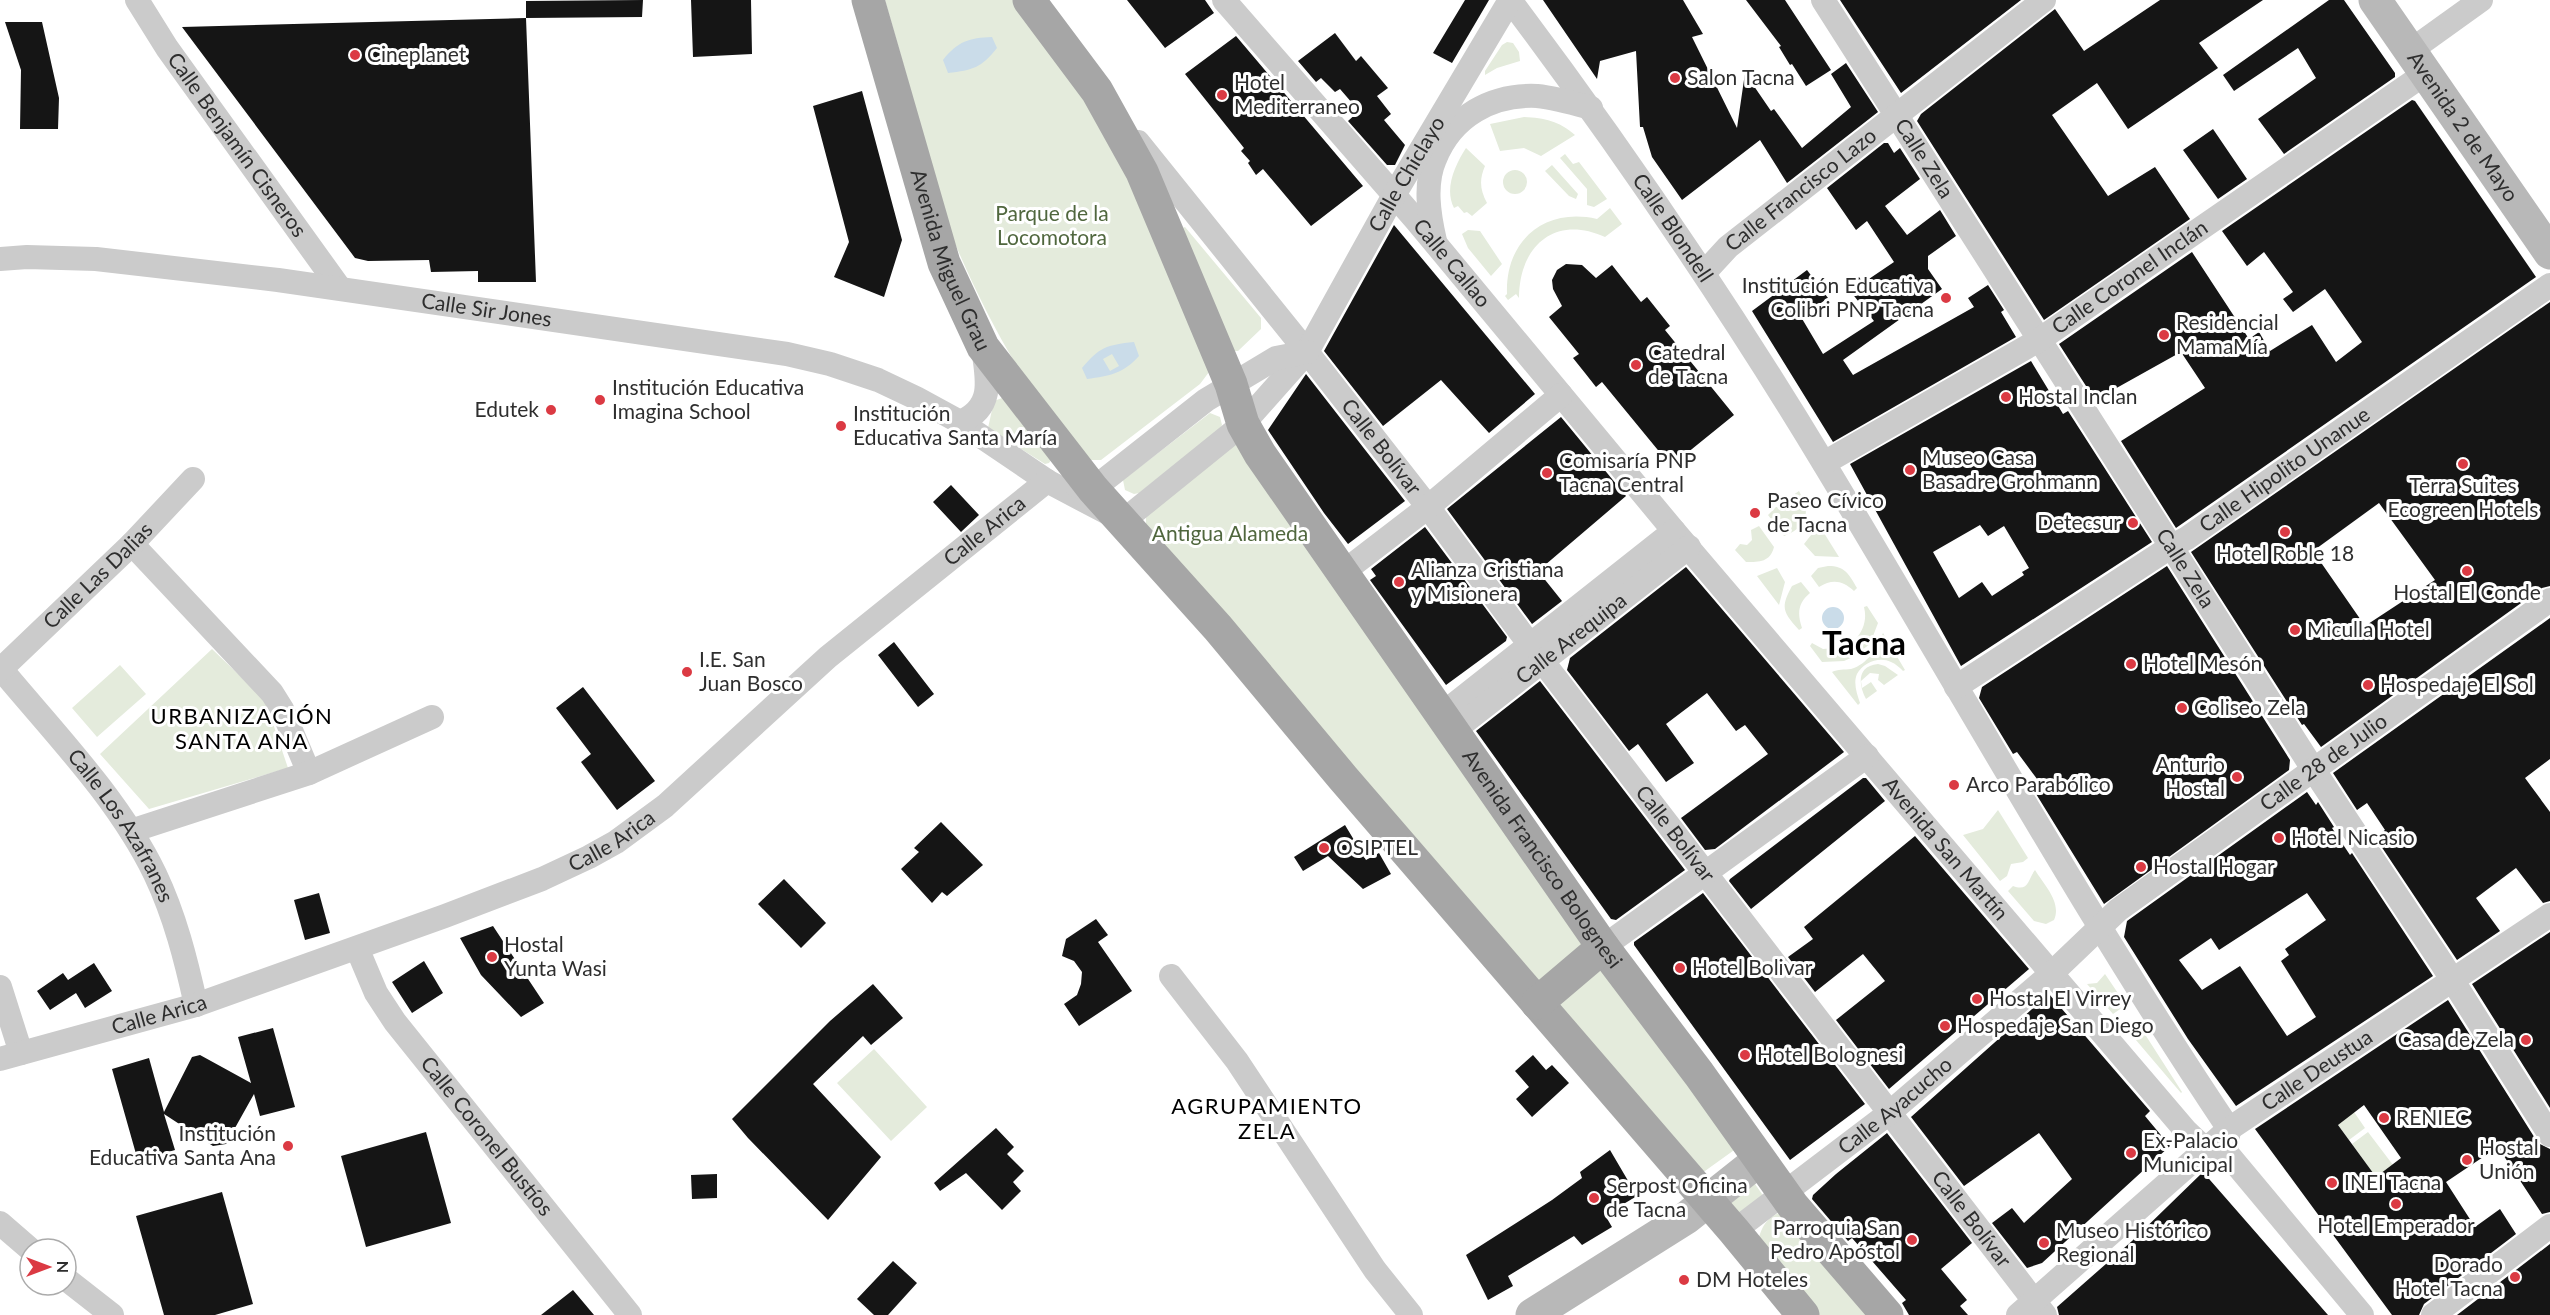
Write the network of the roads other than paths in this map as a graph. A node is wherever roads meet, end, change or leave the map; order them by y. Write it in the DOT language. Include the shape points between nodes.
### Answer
graph roads {
  1 [pos="137,0"];
  2 [pos="867,0"];
  3 [pos="1029,0"];
  4 [pos="1224,0"];
  5 [pos="1510,0"];
  6 [pos="1823,0"];
  7 [pos="2044,0"];
  8 [pos="2375,0"];
  9 [pos="2481,0"];
  10 [pos="2418,62"];
  11 [pos="1097,91"];
  12 [pos="1591,108"];
  13 [pos="1896,115"];
  14 [pos="1394,195"];
  15 [pos="1436,246"];
  16 [pos="2550,253"];
  17 [pos="0,259"];
  18 [pos="1704,273"];
  19 [pos="2550,285"];
  20 [pos="339,287"];
  21 [pos="2039,340"];
  22 [pos="983,347"];
  23 [pos="1307,352"];
  24 [pos="1231,384"];
  25 [pos="1561,395"];
  26 [pos="960,422"];
  27 [pos="1243,424"];
  28 [pos="1824,463"];
  29 [pos="194,479"];
  30 [pos="1047,481"];
  31 [pos="1093,489"];
  32 [pos="1428,507"];
  33 [pos="1123,521"];
  34 [pos="1681,539"];
  35 [pos="132,544"];
  36 [pos="2172,546"];
  37 [pos="1342,573"];
  38 [pos="2550,600"];
  39 [pos="1536,653"];
  40 [pos="1,670"];
  41 [pos="1956,687"];
  42 [pos="432,717"];
  43 [pos="1447,723"];
  44 [pos="1867,756"];
  45 [pos="2313,769"];
  46 [pos="309,773"];
  47 [pos="131,831"];
  48 [pos="1706,872"];
  49 [pos="2550,915"];
  50 [pos="2100,927"];
  51 [pos="1603,947"];
  52 [pos="357,948"];
  53 [pos="2051,974"];
  54 [pos="1171,976"];
  55 [pos="2453,981"];
  56 [pos="0,987"];
  57 [pos="1537,1003"];
  58 [pos="196,1005"];
  59 [pos="10,1056"];
  60 [pos="1888,1114"];
  61 [pos="2550,1135"];
  62 [pos="2220,1143"];
  63 [pos="1759,1160"];
  64 [pos="1784,1194"];
  65 [pos="1707,1201"];
  66 [pos="0,1223"];
  67 [pos="2550,1226"];
  68 [pos="1734,1231"];
  69 [pos="18,1239"];
  70 [pos="78,1288"];
  71 [pos="2032,1311"];
  72 [pos="112,1315"];
  73 [pos="630,1315"];
  74 [pos="1410,1315"];
  75 [pos="1532,1315"];
  76 [pos="1803,1315"];
  77 [pos="1887,1315"];
  78 [pos="2362,1315"];
  79 [pos="2433,1315"];
  1 -- 20 [label="street, Calle Benjamín Cisneros" via="167,48"];
  2 -- 22 [label="main road, Avenida Miguel Grau" via="944,263"];
  3 -- 11 [label="main road"];
  4 -- 14 [label="street, Calle Callao"];
  5 -- 12 [label="street, Calle Blondell"];
  5 -- 14 [label="street, Calle Chiclayo"];
  6 -- 13 [label="street, Calle Zela"];
  7 -- 13 [label="street, Calle Francisco Lazo"];
  8 -- 10 [label="street, Avenida 2 de Mayo"];
  9 -- 10 [label="street, Calle Coronel Inclán"];
  10 -- 16 [label="street, Avenida 2 de Mayo"];
  10 -- 21 [label="street, Calle Coronel Inclán"];
  11 -- 23 [label="street"];
  11 -- 24 [label="main road" via="1142,172"];
  12 -- 15 [label="street" via="1560,99 1515,97 1476,108 1461,121 1434,160 1430,216"];
  12 -- 18 [label="street, Calle Blondell"];
  13 -- 18 [label="street, Calle Francisco Lazo" via="1728,247"];
  13 -- 21 [label="street, Calle Zela"];
  14 -- 15 [label="street, Calle Callao"];
  14 -- 23 [label="street, Calle Chiclayo"];
  15 -- 25 [label="street, Calle Callao"];
  17 -- 20 [label="street, Calle Sir Jones" via="96,260"];
  18 -- 28 [label="street, Calle Blondell"];
  19 -- 36 [label="street, Calle Hipolito Unanue"];
  20 -- 26 [label="street, Calle Sir Jones" via="787,354 878,380"];
  21 -- 28 [label="street, Calle Coronel Inclán"];
  21 -- 36 [label="street, Calle Zela"];
  22 -- 26 [label="street" via="988,378 984,404 972,417"];
  22 -- 31 [label="main road, Avenida Miguel Grau"];
  23 -- 24 [label="street" via="1276,358"];
  23 -- 27 [label="street, Calle Chiclayo"];
  23 -- 32 [label="street, Calle Bolívar"];
  24 -- 27 [label="main road, Avenida Francisco Bolognesi"];
  24 -- 31 [label="street"];
  25 -- 32 [label="street"];
  25 -- 34 [label="street, Calle Callao"];
  26 -- 30 [label="street, Calle Sir Jones"];
  27 -- 33 [label="street, Calle Chiclayo"];
  27 -- 37 [label="main road, Avenida Francisco Bolognesi"];
  28 -- 41 [label="street, Avenida San Martín"];
  29 -- 35 [label="street, Calle Las Dalias"];
  30 -- 31 [label="street"];
  30 -- 33 [label="street, Calle Arica"];
  30 -- 52 [label="street, Calle Arica" via="828,657 665,806 616,842 542,879"];
  31 -- 33 [label="main road"];
  32 -- 37 [label="street"];
  32 -- 39 [label="street, Calle Bolívar"];
  33 -- 57 [label="main road"];
  34 -- 39 [label="street, Calle Arequipa"];
  34 -- 44 [label="street, Avenida San Martín"];
  35 -- 40 [label="street, Calle Las Dalias"];
  35 -- 46 [label="street" via="272,693"];
  36 -- 41 [label="street, Calle Hipolito Unanue"];
  36 -- 45 [label="street, Calle Zela"];
  37 -- 43 [label="main road, Avenida Francisco Bolognesi"];
  38 -- 45 [label="street, Calle 28 de Julio"];
  39 -- 43 [label="street, Calle Arequipa"];
  39 -- 48 [label="street, Calle Bolívar"];
  40 -- 47 [label="street, Calle Los Azafranes"];
  41 -- 50 [label="street, Avenida San Martín"];
  42 -- 46 [label="street"];
  43 -- 51 [label="main road, Avenida Francisco Bolognesi"];
  44 -- 48 [label="street"];
  44 -- 53 [label="street, Avenida San Martín"];
  45 -- 50 [label="street, Calle 28 de Julio"];
  45 -- 55 [label="street, Calle Zela"];
  46 -- 47 [label="street"];
  47 -- 58 [label="street, Calle Los Azafranes" via="168,903"];
  48 -- 51 [label="street"];
  48 -- 60 [label="street, Calle Bolívar"];
  49 -- 55 [label="street, Calle Deustua"];
  50 -- 53 [label="street, Calle 28 de Julio"];
  50 -- 62 [label="street, Avenida San Martín"];
  51 -- 57 [label="main road"];
  51 -- 63 [label="main road, Avenida Francisco Bolognesi"];
  52 -- 58 [label="street, Calle Arica"];
  52 -- 73 [label="street, Calle Coronel Bustíos" via="376,993 395,1022"];
  53 -- 60 [label="street, Calle Ayacucho"];
  53 -- 62 [label="street, Avenida San Martín" via="2186,1131"];
  54 -- 74 [label="street" via="1237,1061 1375,1270"];
  55 -- 61 [label="street, Calle Zela"];
  55 -- 62 [label="street, Calle Deustua"];
  56 -- 59 [label="street"];
  57 -- 65 [label="main road"];
  58 -- 59 [label="street, Calle Arica"];
  60 -- 64 [label="street, Calle Ayacucho"];
  60 -- 71 [label="street, Calle Bolívar"];
  62 -- 71 [label="street, Calle Deustua"];
  62 -- 78 [label="street, Avenida San Martín"];
  63 -- 64 [label="main road, Avenida Francisco Bolognesi"];
  63 -- 65 [label="street"];
  64 -- 68 [label="street, Calle Ayacucho"];
  64 -- 77 [label="main road, Avenida Francisco Bolognesi"];
  65 -- 68 [label="main road"];
  65 -- 75 [label="street"];
  66 -- 69 [label="street"];
  67 -- 79 [label="street"];
  68 -- 76 [label="main road"];
  70 -- 72 [label="street"];
}
